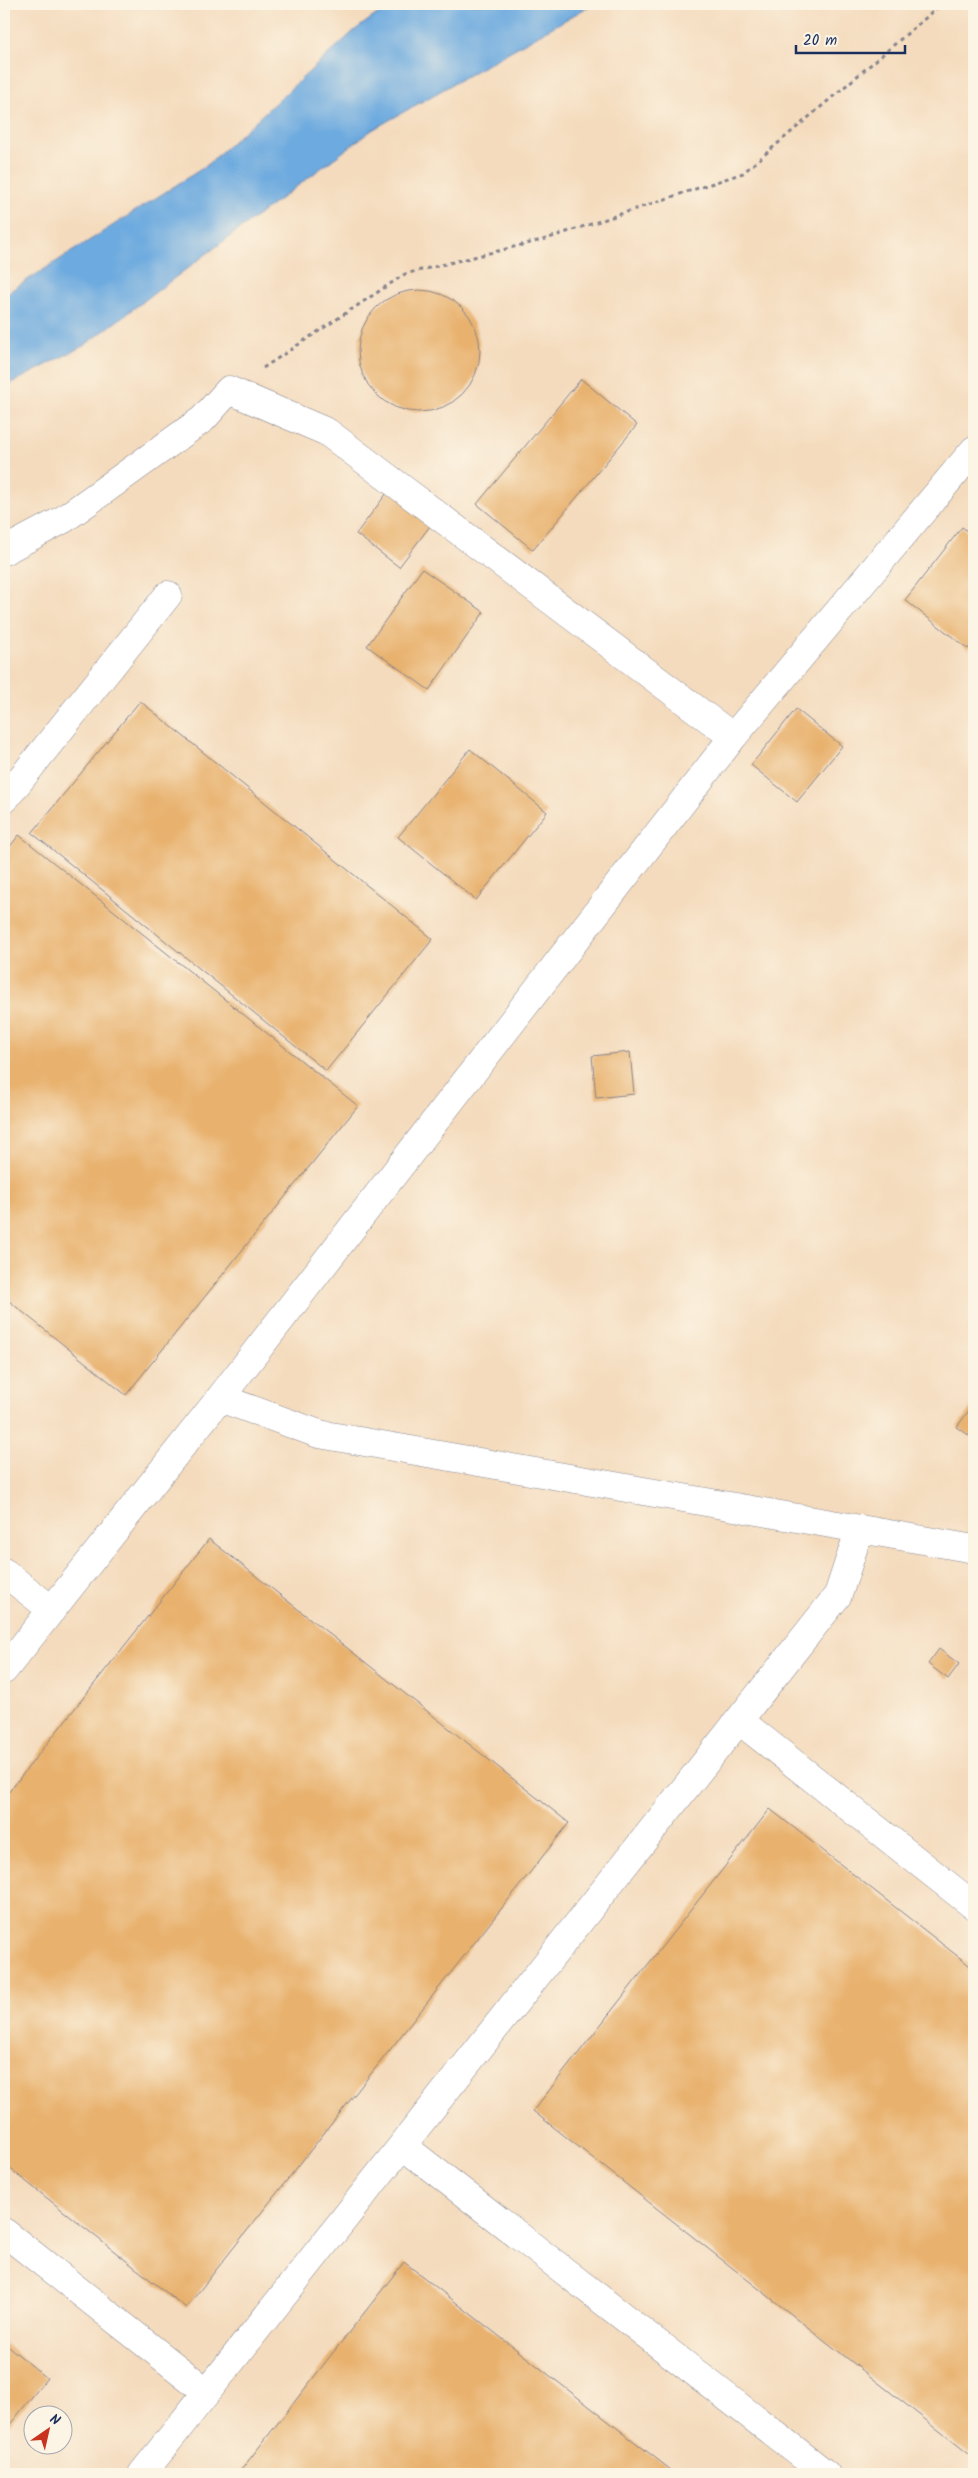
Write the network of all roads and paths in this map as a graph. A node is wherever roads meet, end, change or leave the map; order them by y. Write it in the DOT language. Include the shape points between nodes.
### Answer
graph roads {
  1 [pos="942,4"];
  2 [pos="229,390"];
  3 [pos="974,450"];
  4 [pos="4,551"];
  5 [pos="168,595"];
  6 [pos="733,737"];
  7 [pos="4,800"];
  8 [pos="220,1398"];
  9 [pos="859,1531"];
  10 [pos="974,1549"];
  11 [pos="4,1572"];
  12 [pos="52,1610"];
  13 [pos="4,1670"];
  14 [pos="740,1721"];
  15 [pos="974,1906"];
  16 [pos="403,2146"];
  17 [pos="4,2232"];
  18 [pos="207,2392"];
  19 [pos="142,2474"];
  20 [pos="826,2474"];
  1 -- 2 [label="path" via="743,173 546,239 406,274"];
  2 -- 4 [label="street" via="203,419 64,519"];
  2 -- 6 [label="street" via="327,432"];
  3 -- 6 [label="street"];
  5 -- 7 [label="street"];
  6 -- 8 [label="street"];
  8 -- 9 [label="street" via="319,1434"];
  8 -- 12 [label="street"];
  9 -- 10 [label="street"];
  9 -- 14 [label="street" via="838,1595"];
  11 -- 12 [label="street"];
  12 -- 13 [label="street"];
  14 -- 15 [label="street"];
  14 -- 16 [label="street"];
  16 -- 18 [label="street"];
  16 -- 20 [label="street"];
  17 -- 18 [label="street"];
  18 -- 19 [label="street"];
}
